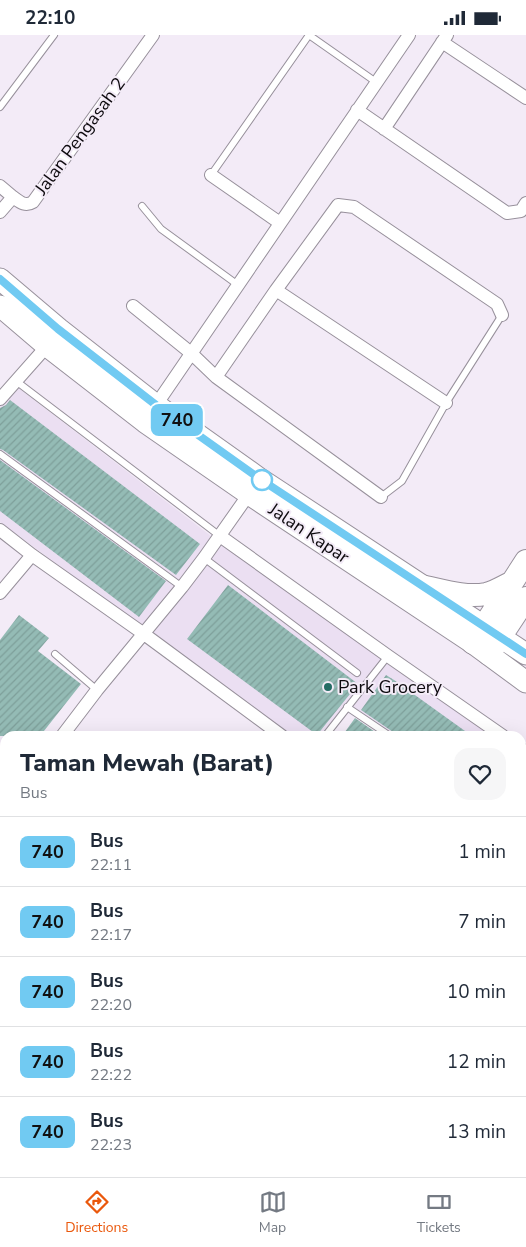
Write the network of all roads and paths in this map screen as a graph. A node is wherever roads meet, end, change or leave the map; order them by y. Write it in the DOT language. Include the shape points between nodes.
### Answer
graph roads {
  1 [pos="54,35"];
  2 [pos="153,35"];
  3 [pos="309,35"];
  4 [pos="409,35"];
  5 [pos="444,39"];
  6 [pos="376,82"];
  7 [pos="526,98"];
  8 [pos="0,107"];
  9 [pos="357,110"];
  10 [pos="384,129"];
  11 [pos="211,175"];
  12 [pos="0,186"];
  13 [pos="13,197"];
  14 [pos="526,203"];
  15 [pos="142,206"];
  16 [pos="0,212"];
  17 [pos="280,223"];
  18 [pos="0,279"];
  19 [pos="238,285"];
  20 [pos="276,290"];
  21 [pos="0,306"];
  22 [pos="133,306"];
  23 [pos="502,315"];
  24 [pos="47,346"];
  25 [pos="191,353"];
  26 [pos="216,377"];
  27 [pos="16,381"];
  28 [pos="0,399"];
  29 [pos="446,403"];
  30 [pos="156,405"];
  31 [pos="0,454"];
  32 [pos="249,494"];
  33 [pos="382,497"];
  34 [pos="0,530"];
  35 [pos="220,536"];
  36 [pos="32,555"];
  37 [pos="204,558"];
  38 [pos="526,561"];
  39 [pos="421,585"];
  40 [pos="182,587"];
  41 [pos="519,590"];
  42 [pos="0,593"];
  43 [pos="144,634"];
  44 [pos="487,640"];
  45 [pos="55,654"];
  46 [pos="526,654"];
  47 [pos="388,657"];
  48 [pos="357,673"];
  49 [pos="526,682"];
  50 [pos="97,690"];
  51 [pos="347,707"];
  52 [pos="66,731"];
  53 [pos="275,731"];
  54 [pos="328,731"];
  55 [pos="383,731"];
  56 [pos="496,731"];
  1 -- 8 [label="lane"];
  2 -- 13 [label="street, Jalan Pengasah 2" via="33,201 24,205"];
  3 -- 6 [label="lane"];
  3 -- 11 [label="lane"];
  4 -- 6 [label="street"];
  5 -- 7 [label="street"];
  5 -- 10 [label="street"];
  6 -- 9 [label="street"];
  9 -- 10 [label="street"];
  9 -- 17 [label="street"];
  10 -- 14 [label="street" via="507,213 521,211"];
  11 -- 17 [label="street"];
  12 -- 13 [label="street"];
  13 -- 16 [label="street, Jalan Pengasah 2"];
  15 -- 19 [label="lane" via="161,229"];
  17 -- 19 [label="street"];
  18 -- 30 [label="highway, Jalan Kapar"];
  19 -- 25 [label="street"];
  20 -- 23 [label="street" via="338,205 354,207 497,304"];
  20 -- 26 [label="street"];
  20 -- 29 [label="street"];
  21 -- 24 [label="highway, Jalan Kapar"];
  22 -- 25 [label="street"];
  23 -- 29 [label="lane"];
  24 -- 27 [label="street"];
  24 -- 32 [label="highway, Jalan Kapar" via="145,422"];
  25 -- 26 [label="street"];
  25 -- 30 [label="street"];
  26 -- 33 [label="street"];
  27 -- 28 [label="street"];
  27 -- 35 [label="lane"];
  29 -- 33 [label="lane" via="402,481"];
  30 -- 39 [label="highway, Jalan Kapar" via="260,479"];
  31 -- 40 [label="lane"];
  32 -- 35 [label="street"];
  32 -- 44 [label="highway, Jalan Kapar"];
  34 -- 36 [label="street"];
  35 -- 37 [label="street"];
  35 -- 47 [label="street"];
  36 -- 42 [label="street"];
  36 -- 43 [label="street"];
  37 -- 40 [label="street"];
  37 -- 48 [label="lane"];
  38 -- 41 [label="highway"];
  39 -- 41 [label="highway" via="472,594"];
  39 -- 44 [label="highway, Jalan Kapar"];
  40 -- 43 [label="street"];
  41 -- 44 [label="highway"];
  43 -- 50 [label="street"];
  43 -- 53 [label="street"];
  44 -- 46 [label="highway, Jalan Kapar"];
  44 -- 49 [label="highway, Jalan Kapar"];
  45 -- 50 [label="lane"];
  47 -- 51 [label="lane"];
  47 -- 56 [label="street"];
  50 -- 52 [label="street"];
  51 -- 54 [label="lane"];
  51 -- 55 [label="lane"];
}
